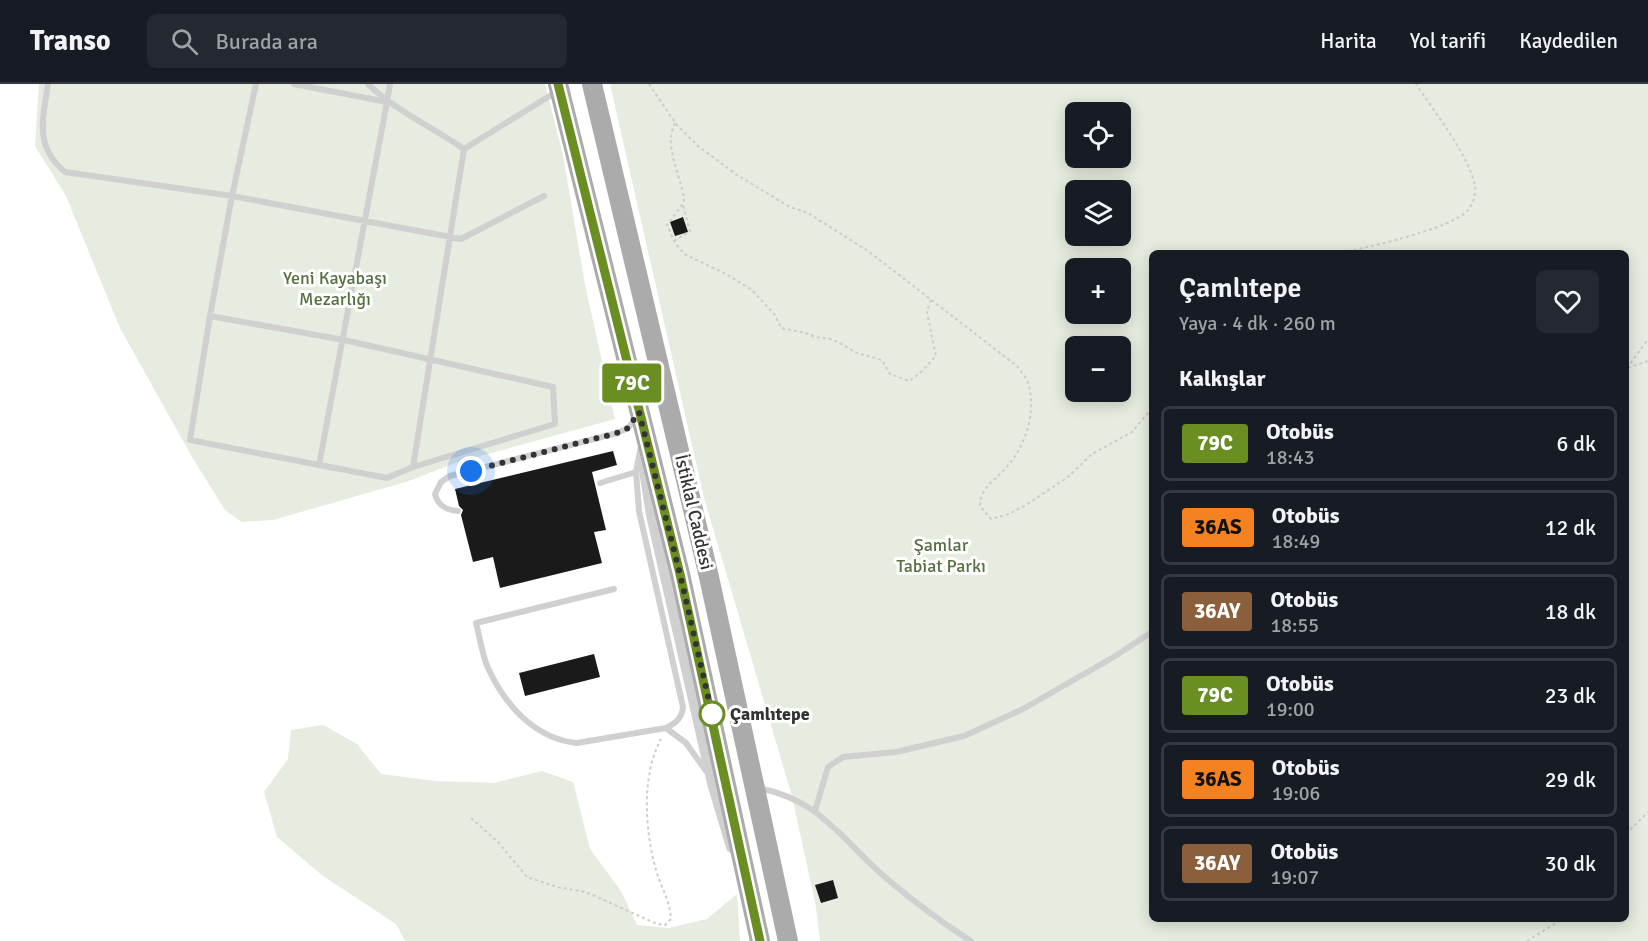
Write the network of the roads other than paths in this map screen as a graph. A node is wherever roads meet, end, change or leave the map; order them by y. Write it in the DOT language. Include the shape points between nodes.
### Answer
graph roads {
  1 [pos="48,84"];
  2 [pos="256,84"];
  3 [pos="294,84"];
  4 [pos="368,84"];
  5 [pos="390,84"];
  6 [pos="592,84"];
  7 [pos="559,87"];
  8 [pos="387,102"];
  9 [pos="464,149"];
  10 [pos="232,196"];
  11 [pos="544,196"];
  12 [pos="365,221"];
  13 [pos="450,237"];
  14 [pos="210,315"];
  15 [pos="344,340"];
  16 [pos="430,359"];
  17 [pos="639,412"];
  18 [pos="641,446"];
  19 [pos="319,465"];
  20 [pos="413,467"];
  21 [pos="636,472"];
  22 [pos="600,483"];
  23 [pos="458,511"];
  24 [pos="614,589"];
  25 [pos="1149,634"];
  26 [pos="666,728"];
  27 [pos="713,783"];
  28 [pos="756,788"];
  29 [pos="815,811"];
  30 [pos="753,907"];
  31 [pos="760,941"];
  32 [pos="788,941"];
  33 [pos="971,941"];
  1 -- 10 [label="lane" via="42,125 45,146 65,171"];
  2 -- 10 [label="lane"];
  3 -- 8 [label="lane"];
  4 -- 8 [label="lane"];
  5 -- 8 [label="lane"];
  6 -- 28 [label="main road, İstiklal Caddesi"];
  7 -- 9 [label="lane"];
  7 -- 17 [label="main road, İstiklal Caddesi"];
  8 -- 9 [label="lane"];
  8 -- 12 [label="lane"];
  9 -- 13 [label="lane"];
  10 -- 12 [label="lane"];
  10 -- 14 [label="lane"];
  11 -- 13 [label="lane" via="461,239"];
  12 -- 13 [label="lane"];
  12 -- 15 [label="lane"];
  13 -- 16 [label="lane"];
  14 -- 15 [label="lane"];
  14 -- 19 [label="lane" via="190,440"];
  15 -- 16 [label="lane"];
  15 -- 19 [label="lane"];
  16 -- 20 [label="lane"];
  16 -- 20 [label="lane" via="554,387 555,424"];
  17 -- 18 [label="street"];
  17 -- 23 [label="lane" via="628,428 617,433 450,476 441,482 435,494 437,501"];
  17 -- 30 [label="main road, İstiklal Caddesi" via="680,574"];
  18 -- 21 [label="lane"];
  18 -- 27 [label="street" via="652,515"];
  19 -- 20 [label="lane" via="387,478"];
  21 -- 22 [label="lane"];
  21 -- 26 [label="lane" via="639,511 683,706 679,720"];
  24 -- 26 [label="lane" via="476,623 487,667 519,715 534,727 567,742"];
  25 -- 29 [label="lane" via="1023,709 964,736 896,752 843,757 828,767"];
  26 -- 27 [label="lane" via="694,753"];
  27 -- 30 [label="street"];
  28 -- 29 [label="lane" via="792,796"];
  28 -- 32 [label="main road, İstiklal Caddesi"];
  29 -- 33 [label="lane" via="885,877 935,918"];
  30 -- 31 [label="main road, İstiklal Caddesi"];
}
